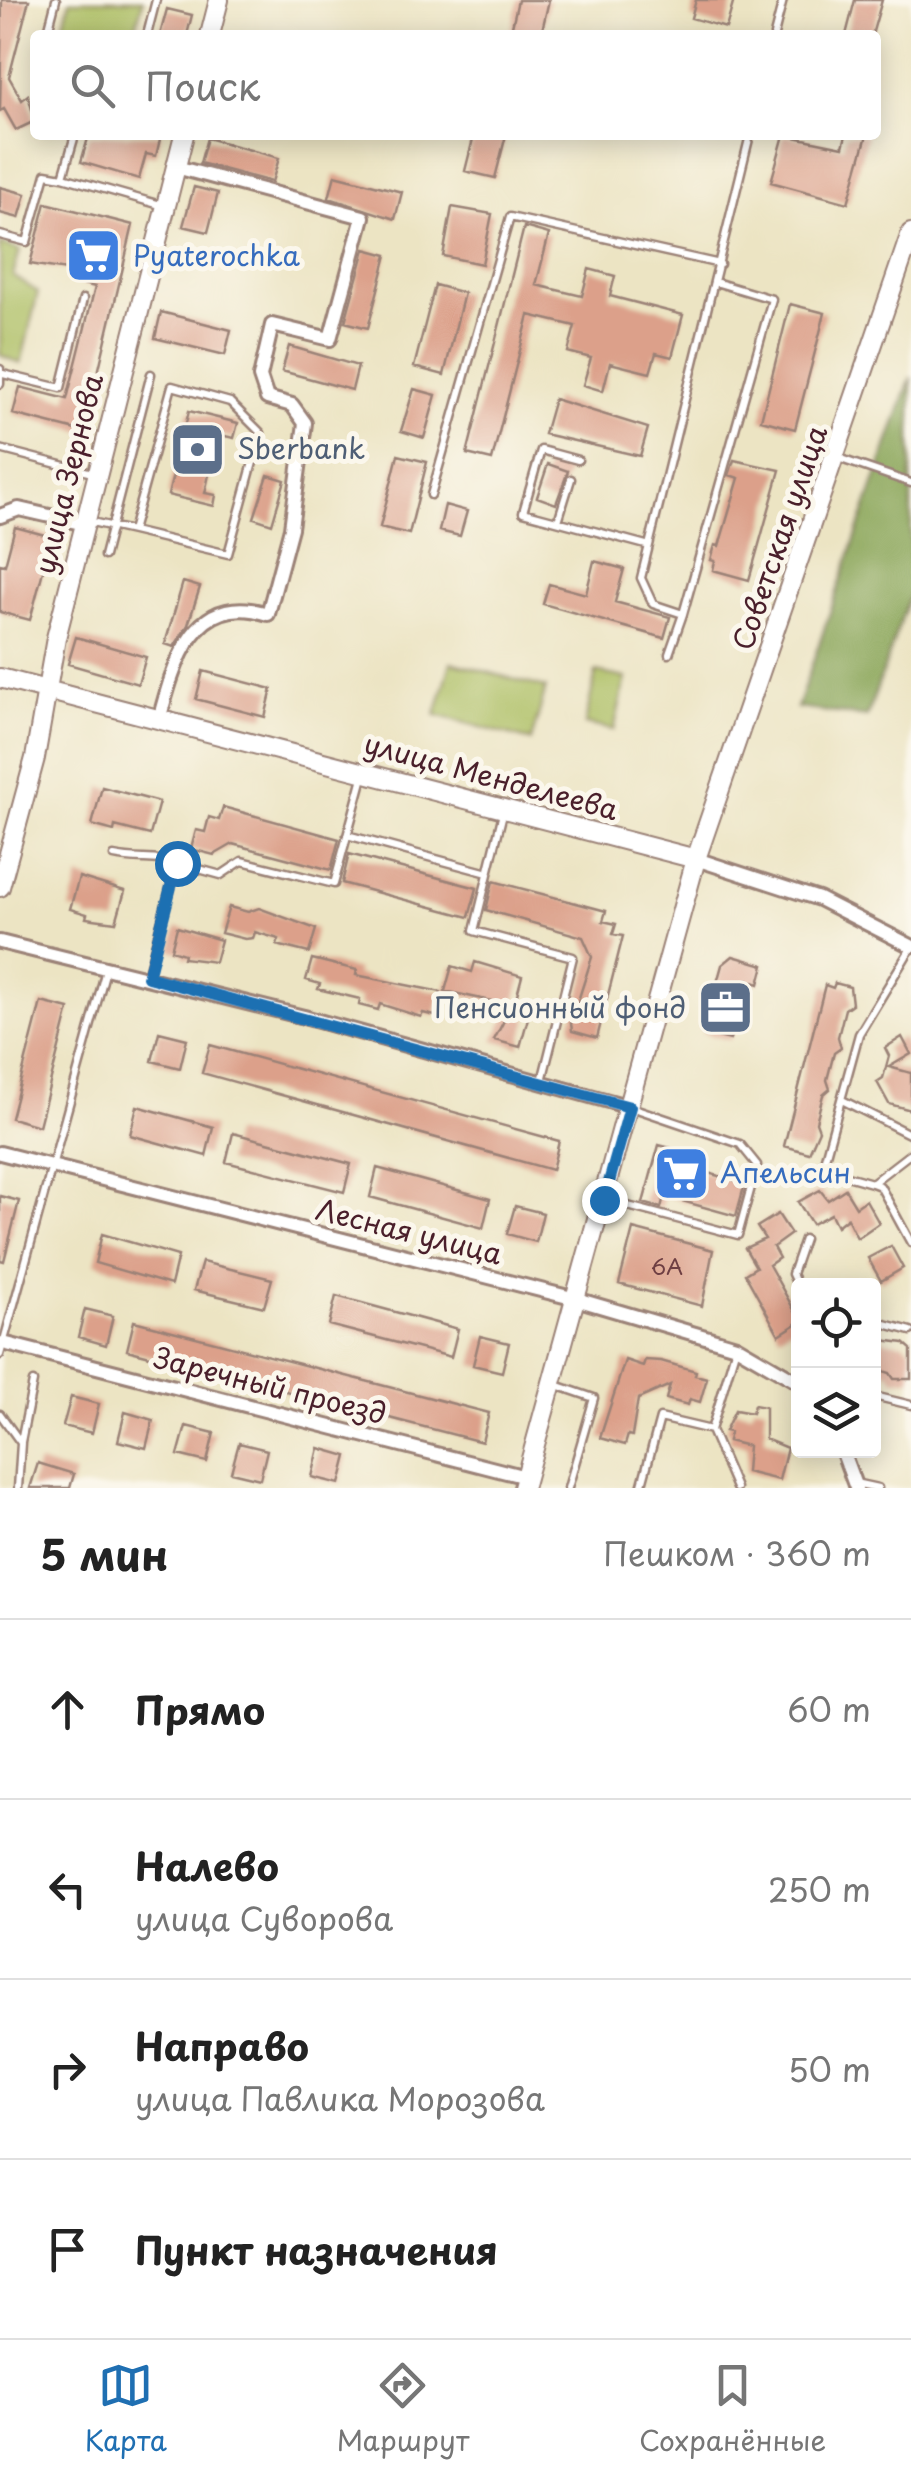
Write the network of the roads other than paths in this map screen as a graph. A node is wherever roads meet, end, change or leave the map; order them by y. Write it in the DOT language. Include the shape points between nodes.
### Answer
graph roads {
  1 [pos="56,0"];
  2 [pos="156,0"];
  3 [pos="218,0"];
  4 [pos="782,0"];
  5 [pos="47,30"];
  6 [pos="148,30"];
  7 [pos="211,30"];
  8 [pos="775,30"];
  9 [pos="74,140"];
  10 [pos="183,140"];
  11 [pos="749,140"];
  12 [pos="176,166"];
  13 [pos="63,178"];
  14 [pos="166,206"];
  15 [pos="911,232"];
  16 [pos="0,235"];
  17 [pos="720,264"];
  18 [pos="715,282"];
  19 [pos="83,299"];
  20 [pos="1,371"];
  21 [pos="151,374"];
  22 [pos="0,384"];
  23 [pos="0,448"];
  24 [pos="837,458"];
  25 [pos="578,460"];
  26 [pos="98,474"];
  27 [pos="570,479"];
  28 [pos="911,483"];
  29 [pos="431,495"];
  30 [pos="0,516"];
  31 [pos="558,521"];
  32 [pos="86,522"];
  33 [pos="112,526"];
  34 [pos="132,531"];
  35 [pos="646,545"];
  36 [pos="104,556"];
  37 [pos="684,614"];
  38 [pos="668,654"];
  39 [pos="0,678"];
  40 [pos="47,690"];
  41 [pos="159,720"];
  42 [pos="364,772"];
  43 [pos="504,808"];
  44 [pos="347,835"];
  45 [pos="114,856"];
  46 [pos="696,860"];
  47 [pos="177,863"];
  48 [pos="488,874"];
  49 [pos="0,887"];
  50 [pos="0,942"];
  51 [pos="911,947"];
  52 [pos="106,966"];
  53 [pos="148,977"];
  54 [pos="542,1082"];
  55 [pos="842,1100"];
  56 [pos="630,1107"];
  57 [pos="911,1135"];
  58 [pos="911,1153"];
  59 [pos="0,1154"];
  60 [pos="54,1166"];
  61 [pos="872,1183"];
  62 [pos="604,1200"];
  63 [pos="804,1239"];
  64 [pos="911,1243"];
  65 [pos="794,1278"];
  66 [pos="576,1299"];
  67 [pos="881,1323"];
  68 [pos="911,1332"];
  69 [pos="736,1346"];
  70 [pos="2,1349"];
  71 [pos="791,1378"];
  72 [pos="33,1382"];
  73 [pos="552,1384"];
  74 [pos="881,1398"];
  75 [pos="911,1405"];
  76 [pos="0,1414"];
  77 [pos="712,1430"];
  78 [pos="21,1443"];
  79 [pos="845,1458"];
  80 [pos="524,1482"];
  81 [pos="856,1485"];
  82 [pos="18,1488"];
  83 [pos="568,1488"];
  84 [pos="641,1488"];
  85 [pos="736,1488"];
  86 [pos="878,1488"];
  1 -- 5 [label="lane"];
  2 -- 6 [label="lane"];
  3 -- 7 [label="street"];
  4 -- 8 [label="lane"];
  9 -- 13 [label="lane"];
  10 -- 12 [label="street, улица Зернова"];
  11 -- 17 [label="lane"];
  12 -- 14 [label="street, улица Зернова"];
  12 -- 41 [label="street" via="364,217 330,339 272,325 260,377 267,398 292,405 305,423 291,528 268,614 246,607 216,614 178,650"];
  13 -- 14 [label="lane"];
  13 -- 16 [label="lane" via="46,174 27,242"];
  14 -- 26 [label="street, улица Зернова"];
  15 -- 24 [label="street, Советская улица"];
  17 -- 18 [label="lane"];
  17 -- 29 [label="lane" via="510,217"];
  18 -- 35 [label="lane"];
  18 -- 37 [label="lane" via="772,299"];
  19 -- 20 [label="lane" via="61,388"];
  20 -- 22 [label="lane"];
  21 -- 33 [label="lane"];
  23 -- 26 [label="lane"];
  24 -- 28 [label="lane"];
  24 -- 46 [label="street, Советская улица"];
  25 -- 31 [label="lane" via="541,450 522,512"];
  26 -- 32 [label="street, улица Зернова"];
  27 -- 31 [label="lane"];
  30 -- 32 [label="street" via="20,509"];
  31 -- 35 [label="lane"];
  32 -- 33 [label="lane"];
  32 -- 40 [label="street, улица Зернова"];
  33 -- 34 [label="lane"];
  33 -- 36 [label="lane"];
  34 -- 34 [label="lane" via="172,386 230,402 261,433 228,554"];
  35 -- 37 [label="lane" via="644,592 653,604"];
  37 -- 38 [label="lane"];
  39 -- 40 [label="street, улица Менделеева"];
  40 -- 41 [label="street, улица Менделеева"];
  40 -- 49 [label="street, улица Зернова"];
  41 -- 42 [label="street, улица Менделеева"];
  42 -- 43 [label="street, улица Менделеева"];
  42 -- 44 [label="lane"];
  43 -- 46 [label="street, улица Менделеева"];
  43 -- 48 [label="lane"];
  44 -- 47 [label="lane" via="334,884 242,861 221,875"];
  44 -- 48 [label="lane"];
  45 -- 47 [label="lane"];
  46 -- 51 [label="street, улица Менделеева" via="819,899"];
  46 -- 56 [label="street, Советская улица"];
  47 -- 53 [label="lane"];
  48 -- 54 [label="lane" via="474,931 573,957"];
  50 -- 52 [label="street"];
  51 -- 55 [label="lane" via="859,1034"];
  52 -- 53 [label="street"];
  52 -- 60 [label="lane"];
  53 -- 54 [label="street"];
  54 -- 56 [label="street"];
  55 -- 57 [label="lane"];
  55 -- 61 [label="lane" via="822,1169"];
  56 -- 62 [label="street, Советская улица"];
  56 -- 62 [label="lane" via="740,1144 757,1166 738,1236"];
  58 -- 61 [label="lane"];
  59 -- 60 [label="street, Лесная улица"];
  60 -- 66 [label="street, Лесная улица"];
  60 -- 70 [label="lane"];
  61 -- 64 [label="lane" via="880,1186"];
  62 -- 66 [label="street, Советская улица"];
  63 -- 65 [label="lane"];
  66 -- 69 [label="street, Лесная улица"];
  66 -- 73 [label="street, Советская улица"];
  67 -- 68 [label="lane"];
  69 -- 71 [label="street, Лесная улица"];
  69 -- 77 [label="lane"];
  70 -- 80 [label="street, Заречный проезд"];
  72 -- 78 [label="lane"];
  73 -- 80 [label="street, Советская улица"];
  73 -- 83 [label="lane" via="594,1398"];
  74 -- 75 [label="lane"];
  76 -- 78 [label="lane"];
  77 -- 84 [label="lane" via="660,1418"];
  77 -- 85 [label="lane"];
  78 -- 82 [label="lane"];
  79 -- 81 [label="street"];
  81 -- 86 [label="lane"];
}
